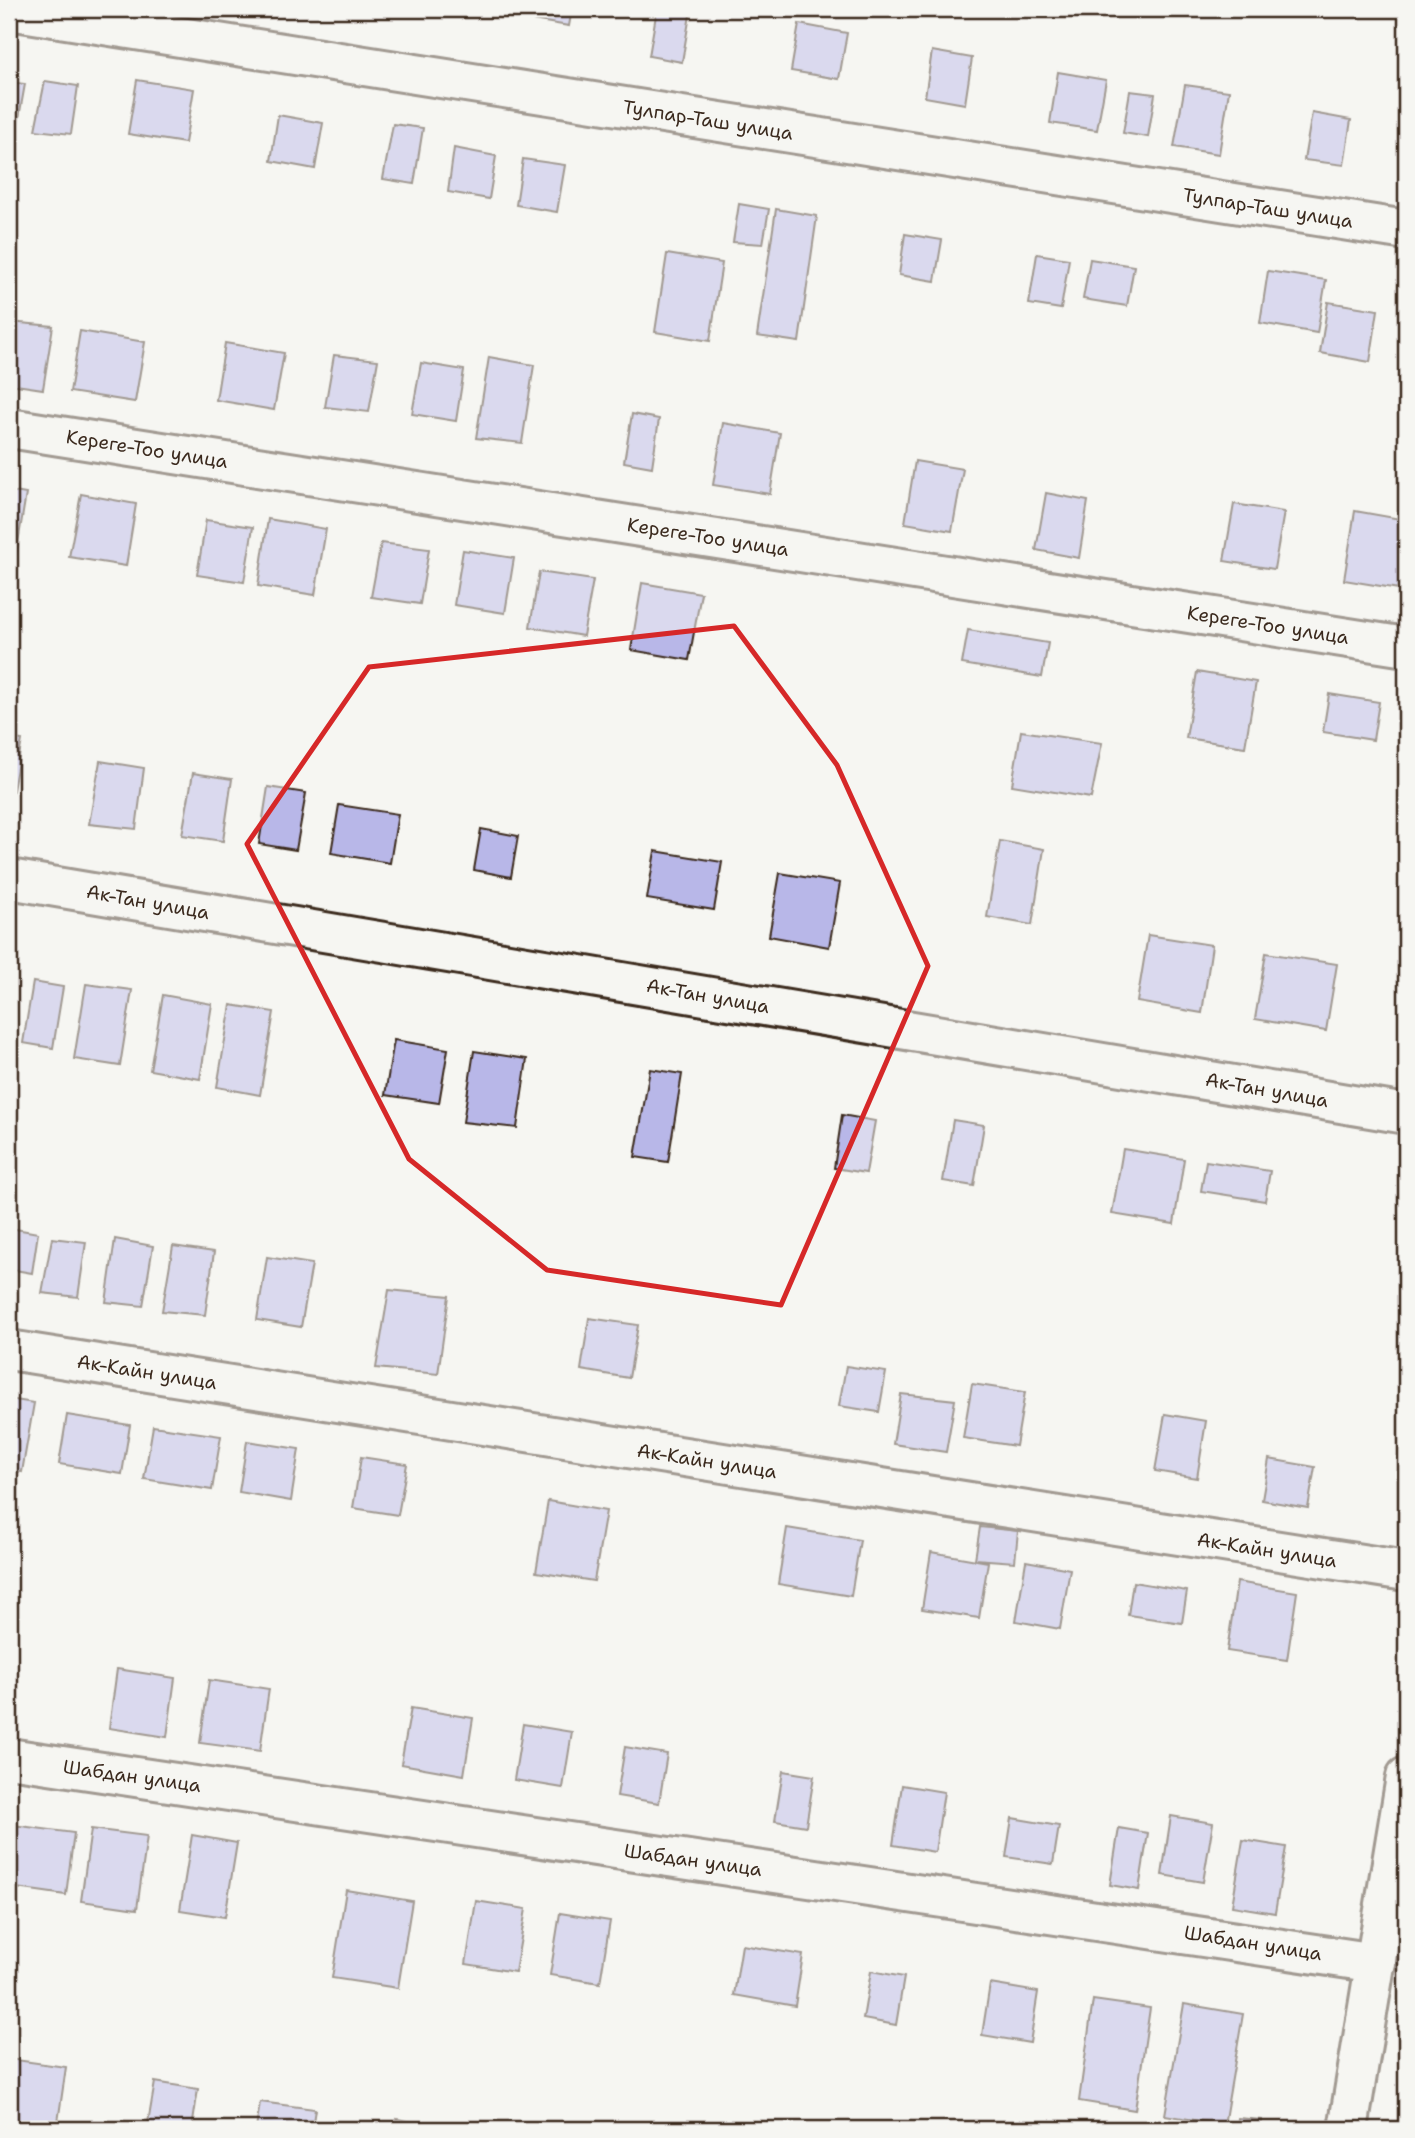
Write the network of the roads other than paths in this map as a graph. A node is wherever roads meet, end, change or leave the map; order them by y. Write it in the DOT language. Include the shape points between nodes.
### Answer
graph roads {
  1 [pos="9,10"];
  2 [pos="1406,230"];
  3 [pos="9,428"];
  4 [pos="1406,647"];
  5 [pos="9,879"];
  6 [pos="1406,1114"];
  7 [pos="9,1350"];
  8 [pos="1406,1571"];
  9 [pos="9,1758"];
  10 [pos="1406,1777"];
  11 [pos="1376,1962"];
  12 [pos="1348,2129"];
  1 -- 2 [label="street, Тулпар-Таш улица"];
  3 -- 4 [label="street, Кереге-Тоо улица"];
  5 -- 6 [label="street, Ак-Тан улица"];
  7 -- 8 [label="street, Ак-Кайн улица"];
  9 -- 11 [label="street, Шабдан улица"];
  10 -- 11 [label="street"];
  11 -- 12 [label="street"];
}
